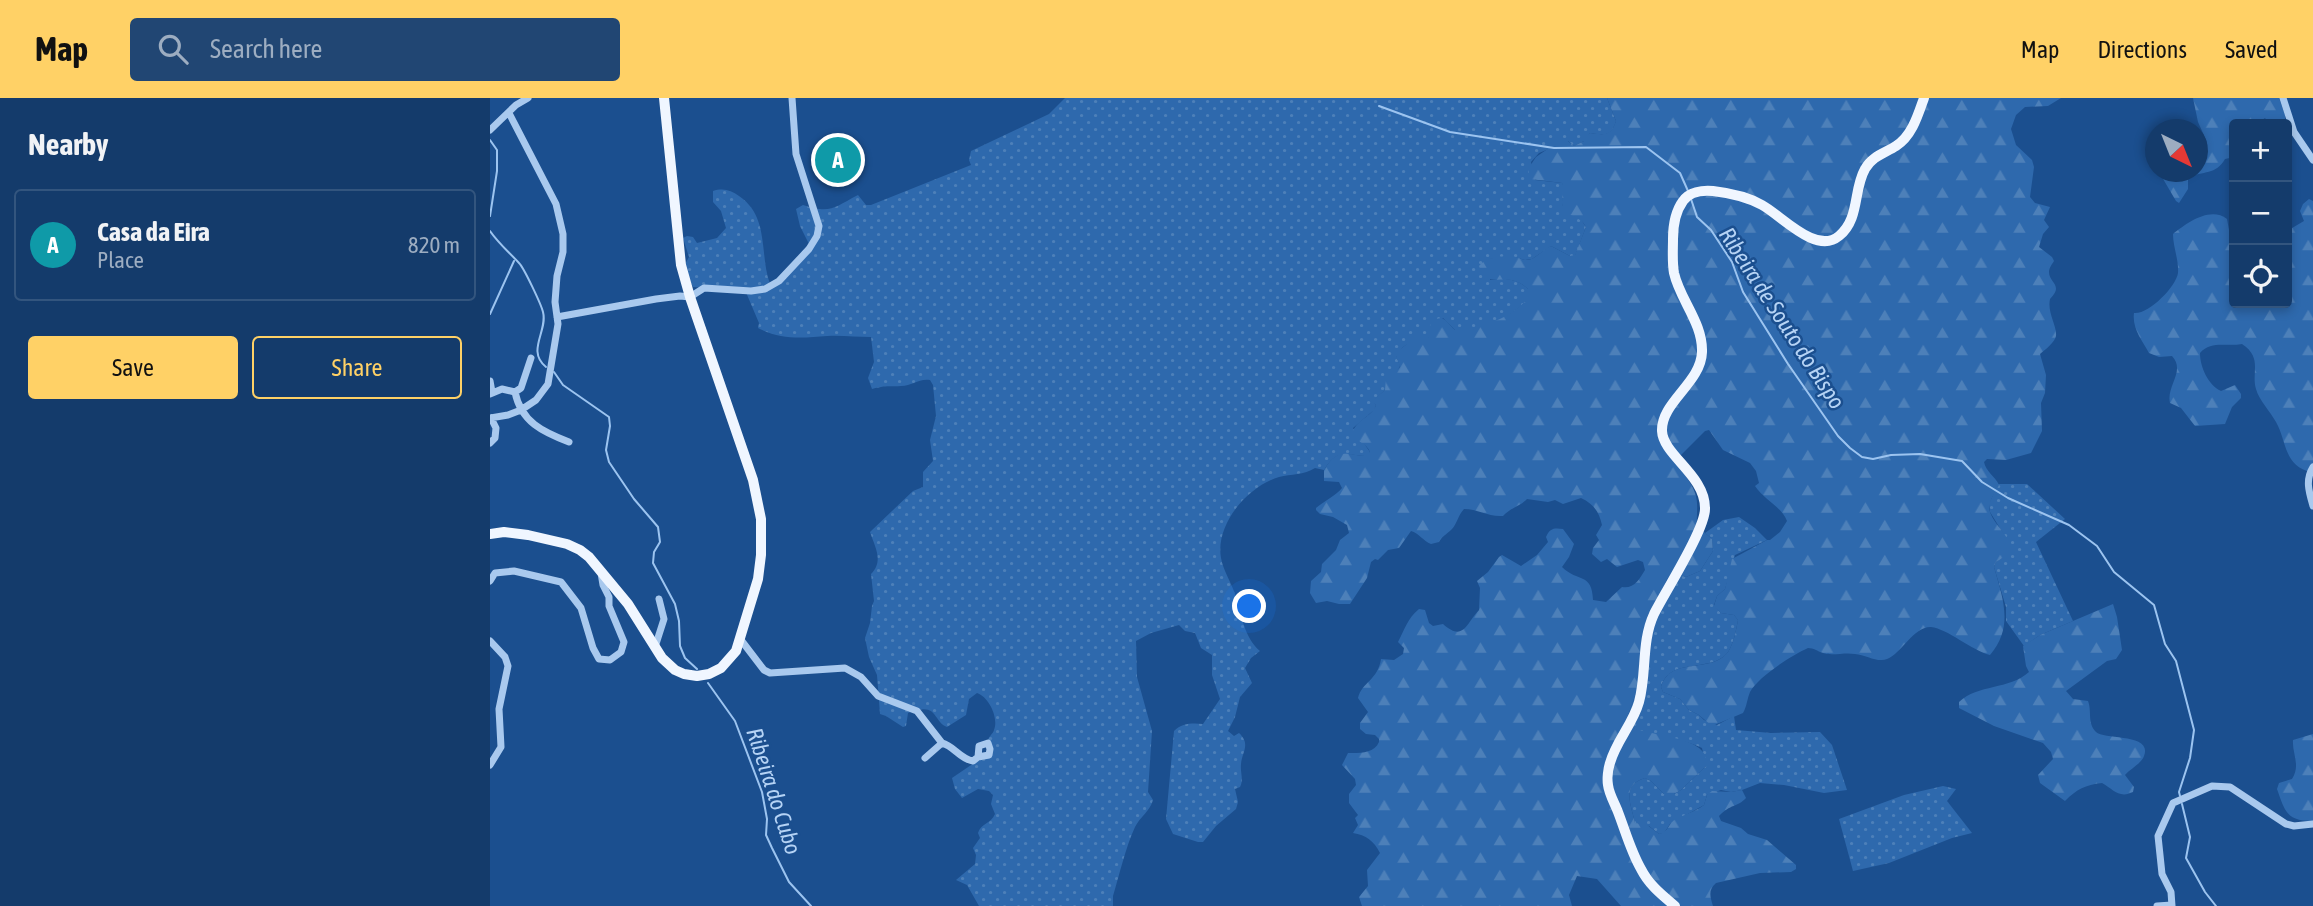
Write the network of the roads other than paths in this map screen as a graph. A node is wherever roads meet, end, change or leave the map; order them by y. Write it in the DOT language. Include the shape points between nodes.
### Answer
graph roads {
  1 [pos="528,98"];
  2 [pos="664,98"];
  3 [pos="792,98"];
  4 [pos="1924,98"];
  5 [pos="2283,98"];
  6 [pos="509,113"];
  7 [pos="490,130"];
  8 [pos="2313,160"];
  9 [pos="690,297"];
  10 [pos="557,317"];
  11 [pos="531,358"];
  12 [pos="490,381"];
  13 [pos="515,392"];
  14 [pos="491,393"];
  15 [pos="521,410"];
  16 [pos="491,418"];
  17 [pos="569,442"];
  18 [pos="490,443"];
  19 [pos="2313,467"];
  20 [pos="2313,506"];
  21 [pos="490,534"];
  22 [pos="490,565"];
  23 [pos="601,571"];
  24 [pos="495,573"];
  25 [pos="490,581"];
  26 [pos="659,599"];
  27 [pos="741,640"];
  28 [pos="490,641"];
  29 [pos="655,647"];
  30 [pos="942,743"];
  31 [pos="978,757"];
  32 [pos="925,758"];
  33 [pos="490,765"];
  34 [pos="2313,824"];
  35 [pos="2172,905"];
  36 [pos="1675,906"];
  37 [pos="2157,906"];
  1 -- 6 [label="street"];
  2 -- 9 [label="main road" via="681,265"];
  3 -- 9 [label="street" via="796,154 819,226 817,236 779,281 765,289 704,288"];
  4 -- 36 [label="main road" via="1908,134 1865,168 1848,226 1838,237 1827,242 1809,238 1749,198 1722,192 1693,193 1684,199 1674,221 1674,272 1697,325 1702,351 1701,363 1667,414 1662,431 1695,480 1706,508 1648,629 1639,702 1616,746 1608,786 1640,869"];
  5 -- 8 [label="street" via="2294,132"];
  6 -- 7 [label="street"];
  6 -- 10 [label="street" via="556,204 563,234"];
  9 -- 10 [label="street"];
  9 -- 27 [label="main road" via="760,511 758,579"];
  10 -- 15 [label="street" via="548,384"];
  11 -- 13 [label="street" via="521,388"];
  12 -- 14 [label="street"];
  13 -- 14 [label="street" via="502,389"];
  13 -- 15 [label="street"];
  15 -- 16 [label="street"];
  15 -- 17 [label="street" via="541,431"];
  16 -- 18 [label="street" via="496,428"];
  19 -- 20 [label="street" via="2308,478"];
  21 -- 23 [label="main road" via="504,532 567,544 589,557"];
  22 -- 24 [label="street"];
  23 -- 24 [label="street" via="610,597 608,606 624,642 621,652 610,660 599,659 582,608 561,582 514,571"];
  23 -- 29 [label="main road"];
  24 -- 25 [label="street"];
  26 -- 29 [label="street" via="664,619"];
  27 -- 29 [label="main road" via="721,668 697,676 675,670"];
  27 -- 30 [label="street" via="770,673 845,668 878,696 917,711"];
  28 -- 33 [label="street" via="508,666 499,709 501,747"];
  30 -- 31 [label="street" via="966,760"];
  30 -- 32 [label="street"];
  34 -- 35 [label="street" via="2286,824 2241,792 2223,786 2212,786 2176,802 2158,836 2162,874"];
  35 -- 37 [label="street"];
}
